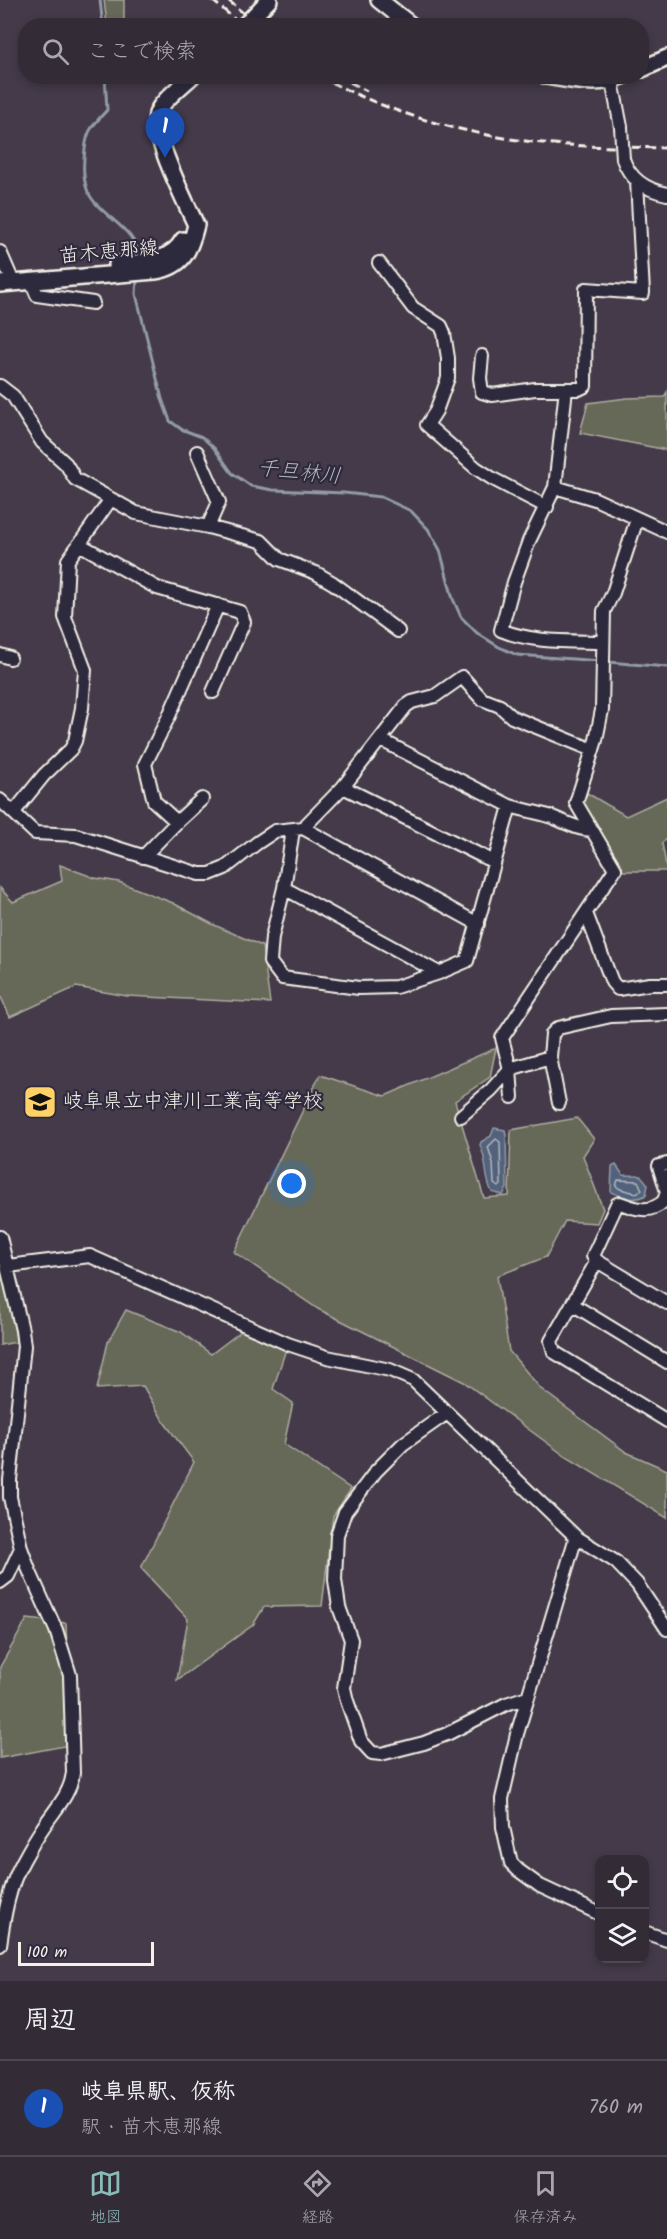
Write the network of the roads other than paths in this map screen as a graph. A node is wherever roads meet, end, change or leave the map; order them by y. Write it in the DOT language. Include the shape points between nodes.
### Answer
graph roads {
  1 [pos="269,0"];
  2 [pos="379,0"];
  3 [pos="251,18"];
  4 [pos="402,18"];
  5 [pos="667,58"];
  6 [pos="649,66"];
  7 [pos="184,84"];
  8 [pos="618,84"];
  9 [pos="637,181"];
  10 [pos="667,194"];
  11 [pos="0,252"];
  12 [pos="379,263"];
  13 [pos="110,270"];
  14 [pos="31,280"];
  15 [pos="7,283"];
  16 [pos="93,303"];
  17 [pos="482,356"];
  18 [pos="0,386"];
  19 [pos="566,389"];
  20 [pos="197,452"];
  21 [pos="555,486"];
  22 [pos="111,499"];
  23 [pos="547,507"];
  24 [pos="637,519"];
  25 [pos="208,527"];
  26 [pos="667,532"];
  27 [pos="79,544"];
  28 [pos="218,605"];
  29 [pos="398,631"];
  30 [pos="602,645"];
  31 [pos="213,692"];
  32 [pos="381,741"];
  33 [pos="593,750"];
  34 [pos="343,787"];
  35 [pos="202,799"];
  36 [pos="0,800"];
  37 [pos="510,806"];
  38 [pos="14,812"];
  39 [pos="177,822"];
  40 [pos="298,829"];
  41 [pos="592,831"];
  42 [pos="143,857"];
  43 [pos="494,862"];
  44 [pos="284,888"];
  45 [pos="586,913"];
  46 [pos="478,924"];
  47 [pos="438,973"];
  48 [pos="667,984"];
  49 [pos="667,1014"];
  50 [pos="550,1057"];
  51 [pos="510,1069"];
  52 [pos="512,1097"];
  53 [pos="559,1103"];
  54 [pos="461,1116"];
  55 [pos="667,1164"];
  56 [pos="0,1237"];
  57 [pos="597,1261"];
  58 [pos="8,1266"];
  59 [pos="667,1303"];
  60 [pos="572,1304"];
  61 [pos="667,1362"];
  62 [pos="447,1413"];
  63 [pos="667,1421"];
  64 [pos="576,1536"];
  65 [pos="21,1548"];
  66 [pos="0,1582"];
  67 [pos="667,1629"];
  68 [pos="527,1697"];
  69 [pos="3,1905"];
  70 [pos="595,1912"];
  71 [pos="649,1933"];
  72 [pos="667,1940"];
  73 [pos="0,1945"];
  1 -- 3 [label="main road"];
  2 -- 4 [label="main road"];
  5 -- 6 [label="main road"];
  7 -- 13 [label="main road, 苗木恵那線" via="157,114 160,139 196,225 188,251 168,269 153,266"];
  8 -- 9 [label="street, bridge" via="623,159"];
  9 -- 10 [label="street" via="651,191"];
  9 -- 19 [label="street" via="643,293 586,290 585,386"];
  11 -- 15 [label="street"];
  12 -- 23 [label="street" via="413,308 441,326 444,333 448,378 427,425 476,468"];
  13 -- 14 [label="main road, 苗木恵那線"];
  13 -- 15 [label="main road, 苗木恵那線" via="49,271"];
  14 -- 15 [label="main road, 苗木恵那線"];
  14 -- 16 [label="street" via="37,295"];
  17 -- 19 [label="street" via="482,392 492,395"];
  18 -- 22 [label="street" via="13,396 42,442 75,479"];
  19 -- 21 [label="street"];
  20 -- 25 [label="street" via="219,502"];
  21 -- 23 [label="street"];
  21 -- 24 [label="street"];
  22 -- 25 [label="street" via="136,513"];
  22 -- 27 [label="street"];
  23 -- 30 [label="street" via="514,582 501,630 541,639"];
  24 -- 26 [label="street"];
  24 -- 30 [label="street" via="604,611"];
  25 -- 29 [label="street" via="261,541 279,559 340,587"];
  27 -- 28 [label="street" via="157,588"];
  27 -- 38 [label="street" via="68,560 65,595 65,617 85,670 75,741"];
  28 -- 31 [label="street" via="240,612 244,622"];
  28 -- 39 [label="street" via="145,764 154,801"];
  30 -- 33 [label="street" via="602,710"];
  32 -- 33 [label="street" via="406,706 435,696 462,677 482,699 500,706 512,717"];
  32 -- 34 [label="street"];
  32 -- 37 [label="street"];
  33 -- 41 [label="street" via="576,803"];
  34 -- 40 [label="street"];
  34 -- 43 [label="street"];
  35 -- 39 [label="street"];
  36 -- 38 [label="street"];
  37 -- 41 [label="street"];
  37 -- 43 [label="street"];
  38 -- 42 [label="street" via="34,833 76,835"];
  39 -- 42 [label="street"];
  40 -- 42 [label="street" via="275,831 225,868 210,874"];
  40 -- 44 [label="street"];
  40 -- 46 [label="street"];
  41 -- 45 [label="street" via="615,869"];
  43 -- 46 [label="street"];
  44 -- 47 [label="street"];
  44 -- 47 [label="street" via="270,962 282,978 359,988 396,987"];
  45 -- 48 [label="street" via="618,989"];
  45 -- 51 [label="street" via="502,1038"];
  46 -- 47 [label="street" via="467,961"];
  49 -- 50 [label="street" via="611,1016 558,1028 552,1034"];
  50 -- 51 [label="street"];
  50 -- 53 [label="street"];
  51 -- 52 [label="street"];
  51 -- 54 [label="street"];
  55 -- 57 [label="street" via="659,1166 667,1192 664,1201 652,1209 640,1210 617,1204 593,1256"];
  56 -- 58 [label="street"];
  57 -- 59 [label="street"];
  57 -- 60 [label="street"];
  58 -- 62 [label="street" via="90,1256 288,1344 390,1370 413,1380"];
  58 -- 65 [label="street" via="24,1346 10,1480"];
  60 -- 61 [label="street"];
  60 -- 63 [label="street" via="552,1337 554,1352"];
  62 -- 64 [label="street"];
  62 -- 68 [label="street" via="403,1444 376,1471 345,1512 337,1535 335,1580 339,1607 351,1640 344,1688 347,1701 361,1741 372,1753 381,1754 440,1737"];
  64 -- 67 [label="street" via="616,1562 637,1584"];
  64 -- 68 [label="street"];
  65 -- 66 [label="street" via="8,1576"];
  65 -- 69 [label="street" via="56,1630 70,1675 73,1773 66,1797 22,1863"];
  68 -- 70 [label="street" via="502,1799 511,1863 540,1886"];
  69 -- 73 [label="street"];
  71 -- 72 [label="street"];
}
